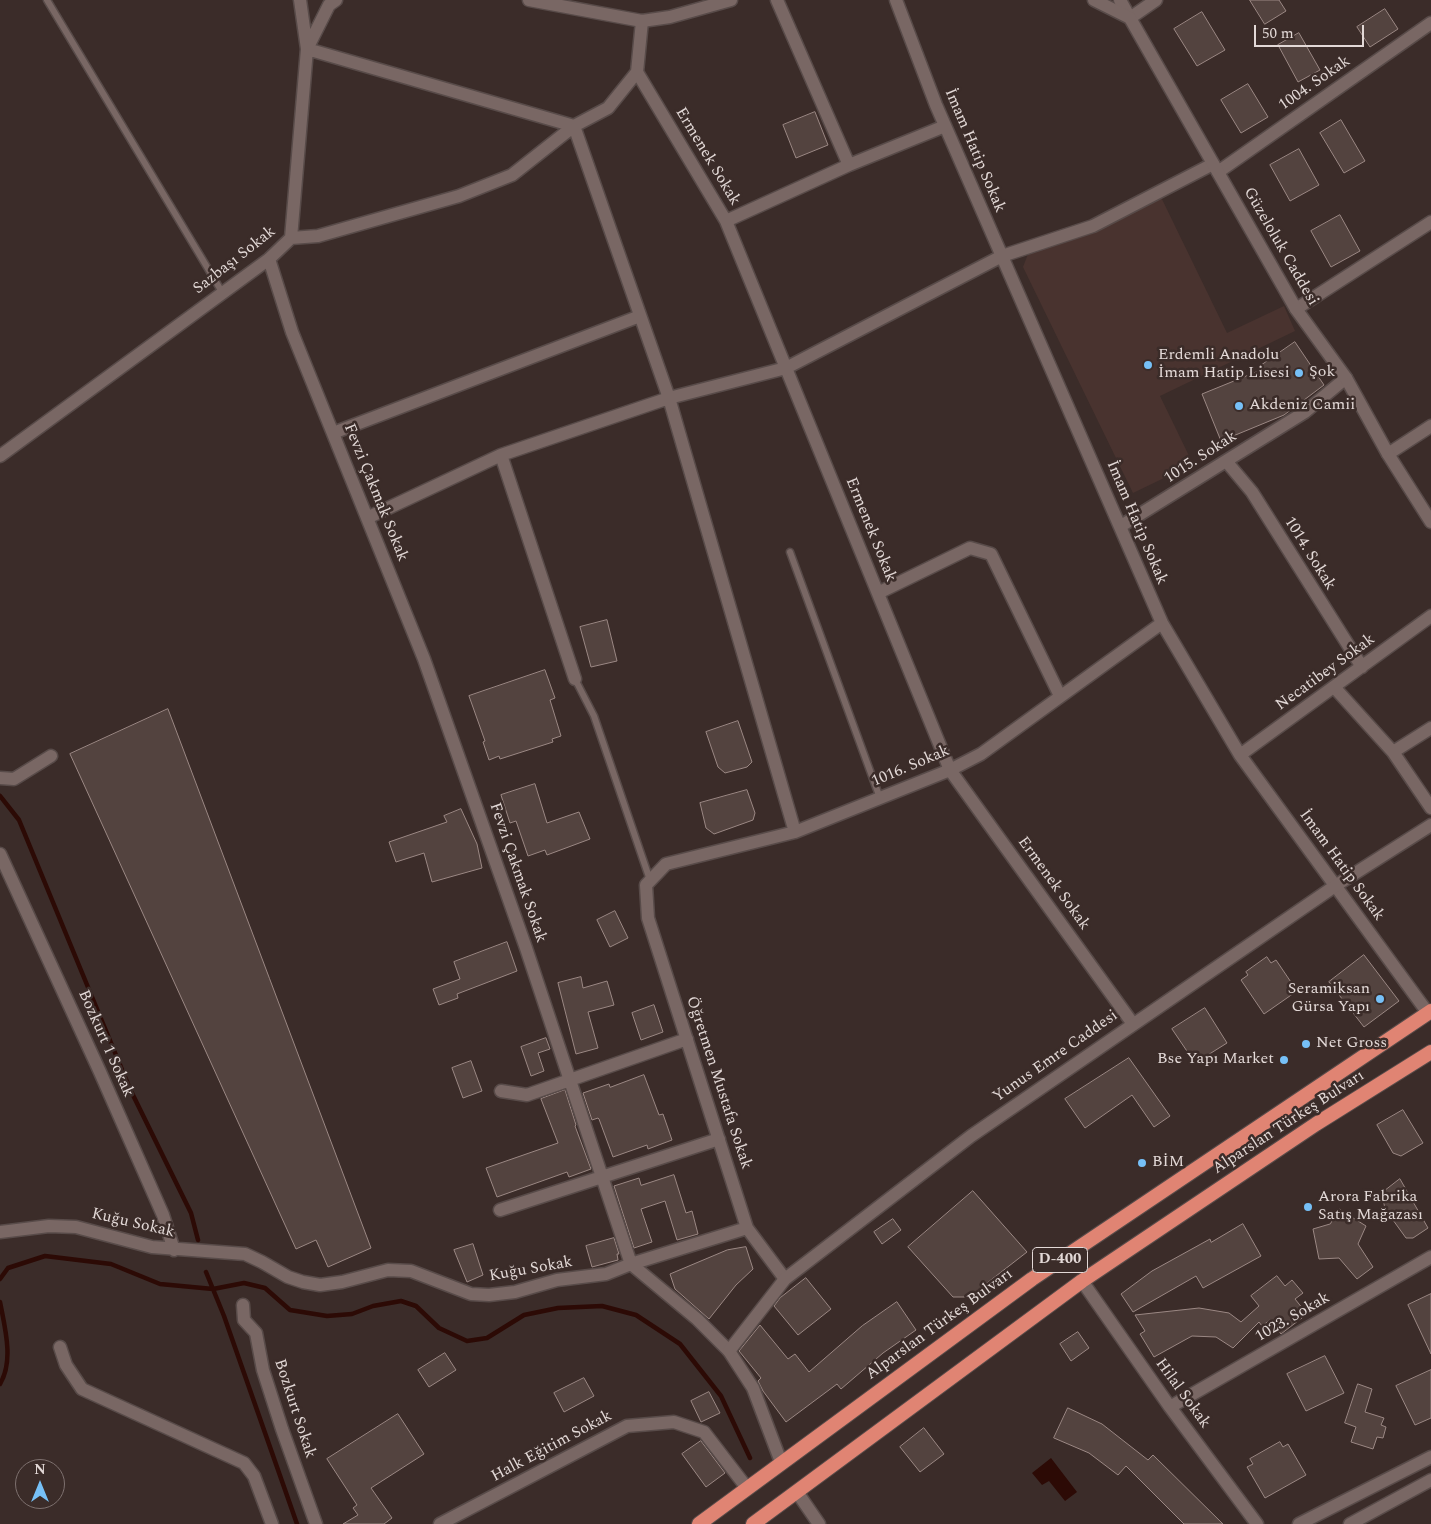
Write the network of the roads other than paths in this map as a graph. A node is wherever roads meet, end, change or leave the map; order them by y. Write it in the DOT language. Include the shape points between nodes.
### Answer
graph roads {
  1 [pos="47,0"];
  2 [pos="300,0"];
  3 [pos="336,0"];
  4 [pos="529,0"];
  5 [pos="731,0"];
  6 [pos="777,0"];
  7 [pos="896,0"];
  8 [pos="1094,0"];
  9 [pos="1120,0"];
  10 [pos="1156,0"];
  11 [pos="707,3"];
  12 [pos="1130,18"];
  13 [pos="642,21"];
  14 [pos="1431,23"];
  15 [pos="307,49"];
  16 [pos="637,72"];
  17 [pos="574,126"];
  18 [pos="945,126"];
  19 [pos="849,164"];
  20 [pos="1216,168"];
  21 [pos="726,222"];
  22 [pos="1431,222"];
  23 [pos="291,238"];
  24 [pos="1002,256"];
  25 [pos="268,259"];
  26 [pos="222,292"];
  27 [pos="1296,309"];
  28 [pos="640,316"];
  29 [pos="786,368"];
  30 [pos="1346,378"];
  31 [pos="669,398"];
  32 [pos="1431,426"];
  33 [pos="333,433"];
  34 [pos="1388,454"];
  35 [pos="501,455"];
  36 [pos="0,456"];
  37 [pos="1226,461"];
  38 [pos="367,518"];
  39 [pos="1431,522"];
  40 [pos="1120,526"];
  41 [pos="790,552"];
  42 [pos="878,593"];
  43 [pos="1431,616"];
  44 [pos="1162,623"];
  45 [pos="1362,667"];
  46 [pos="575,679"];
  47 [pos="1334,687"];
  48 [pos="1060,696"];
  49 [pos="1431,728"];
  50 [pos="1393,752"];
  51 [pos="1240,755"];
  52 [pos="51,756"];
  53 [pos="950,770"];
  54 [pos="0,778"];
  55 [pos="880,798"];
  56 [pos="1431,808"];
  57 [pos="1431,825"];
  58 [pos="795,832"];
  59 [pos="0,854"];
  60 [pos="648,882"];
  61 [pos="1335,886"];
  62 [pos="1430,1012"];
  63 [pos="1133,1024"];
  64 [pos="687,1039"];
  65 [pos="1431,1052"];
  66 [pos="570,1080"];
  67 [pos="501,1091"];
  68 [pos="718,1139"];
  69 [pos="602,1177"];
  70 [pos="500,1210"];
  71 [pos="747,1228"];
  72 [pos="0,1232"];
  73 [pos="174,1250"];
  74 [pos="1431,1257"];
  75 [pos="631,1264"];
  76 [pos="785,1279"];
  77 [pos="1082,1281"];
  78 [pos="243,1305"];
  79 [pos="60,1347"];
  80 [pos="729,1351"];
  81 [pos="1170,1407"];
  82 [pos="1431,1457"];
  83 [pos="781,1462"];
  84 [pos="1431,1480"];
  85 [pos="747,1488"];
  86 [pos="797,1492"];
  87 [pos="272,1524"];
  88 [pos="316,1524"];
  89 [pos="440,1524"];
  90 [pos="699,1524"];
  91 [pos="754,1524"];
  92 [pos="819,1524"];
  93 [pos="1257,1524"];
  94 [pos="1299,1524"];
  95 [pos="1350,1524"];
  1 -- 26 [label="lane"];
  2 -- 15 [label="street"];
  3 -- 15 [label="street, Sazbaşı Sokak" via="329,5"];
  4 -- 13 [label="street"];
  5 -- 11 [label="street"];
  6 -- 19 [label="street"];
  7 -- 18 [label="street, İmam Hatip Sokak"];
  8 -- 12 [label="street"];
  9 -- 12 [label="street, Güzeloluk Caddesi"];
  10 -- 12 [label="street"];
  11 -- 13 [label="street" via="670,17"];
  12 -- 20 [label="street, Güzeloluk Caddesi"];
  13 -- 16 [label="street"];
  14 -- 20 [label="street, 1004. Sokak"];
  15 -- 17 [label="street"];
  15 -- 23 [label="street, Sazbaşı Sokak"];
  16 -- 17 [label="street" via="608,108"];
  16 -- 21 [label="street, Ermenek Sokak"];
  17 -- 23 [label="street" via="512,176 450,199 318,236"];
  17 -- 28 [label="street"];
  18 -- 19 [label="street"];
  18 -- 24 [label="street, İmam Hatip Sokak"];
  19 -- 21 [label="street"];
  20 -- 24 [label="street, 1004. Sokak" via="1093,226"];
  20 -- 27 [label="street, Güzeloluk Caddesi"];
  21 -- 29 [label="street, Ermenek Sokak"];
  22 -- 27 [label="street"];
  23 -- 25 [label="street, Sazbaşı Sokak"];
  24 -- 29 [label="street, 1004. Sokak"];
  24 -- 40 [label="street, İmam Hatip Sokak"];
  25 -- 26 [label="street, Sazbaşı Sokak"];
  25 -- 33 [label="street, Fevzi Çakmak Sokak" via="292,332"];
  26 -- 36 [label="street, Sazbaşı Sokak"];
  27 -- 30 [label="street, Güzeloluk Caddesi"];
  28 -- 31 [label="street"];
  28 -- 33 [label="street"];
  29 -- 31 [label="street, 1004. Sokak"];
  29 -- 42 [label="street, Ermenek Sokak"];
  30 -- 34 [label="street, Güzeloluk Caddesi"];
  30 -- 37 [label="street, 1015. Sokak" via="1305,412"];
  31 -- 35 [label="street, 1004. Sokak"];
  31 -- 58 [label="street"];
  32 -- 34 [label="street"];
  33 -- 38 [label="street, Fevzi Çakmak Sokak"];
  34 -- 39 [label="street, Güzeloluk Caddesi"];
  35 -- 38 [label="street, 1004. Sokak"];
  35 -- 46 [label="street"];
  37 -- 40 [label="street, 1015. Sokak"];
  37 -- 45 [label="street, 1014. Sokak" via="1252,492"];
  38 -- 66 [label="street, Fevzi Çakmak Sokak" via="427,668"];
  40 -- 44 [label="street, İmam Hatip Sokak"];
  41 -- 55 [label="lane"];
  42 -- 48 [label="street" via="970,548 991,554"];
  42 -- 53 [label="street, Ermenek Sokak"];
  43 -- 45 [label="street, Necatibey Sokak"];
  44 -- 48 [label="street, 1016. Sokak"];
  44 -- 51 [label="street, İmam Hatip Sokak"];
  45 -- 47 [label="street, Necatibey Sokak"];
  46 -- 60 [label="lane" via="594,716"];
  47 -- 50 [label="street"];
  47 -- 51 [label="street, Necatibey Sokak"];
  48 -- 53 [label="street, 1016. Sokak" via="981,754"];
  49 -- 50 [label="street"];
  50 -- 56 [label="street"];
  51 -- 61 [label="street, İmam Hatip Sokak"];
  52 -- 54 [label="street" via="14,779"];
  53 -- 55 [label="street, 1016. Sokak"];
  53 -- 63 [label="street, Ermenek Sokak"];
  55 -- 58 [label="street, 1016. Sokak"];
  57 -- 61 [label="street, Yunus Emre Caddesi"];
  58 -- 60 [label="street, 1016. Sokak" via="666,864"];
  59 -- 73 [label="street, Bozkurt 1 Sokak" via="100,1072"];
  60 -- 64 [label="street, Öğretmen Mustafa Sokak" via="648,918"];
  61 -- 62 [label="street, İmam Hatip Sokak"];
  61 -- 63 [label="street, Yunus Emre Caddesi"];
  62 -- 83 [label="highway, Alparslan Türkeş Bulvarı / D-400" via="1032,1279"];
  63 -- 76 [label="street, Yunus Emre Caddesi" via="971,1136"];
  64 -- 66 [label="street"];
  64 -- 68 [label="street, Öğretmen Mustafa Sokak"];
  65 -- 77 [label="highway, Alparslan Türkeş Bulvarı / D-400" via="1316,1124"];
  66 -- 67 [label="street" via="527,1095"];
  66 -- 69 [label="street, Fevzi Çakmak Sokak"];
  68 -- 69 [label="street"];
  68 -- 71 [label="street, Öğretmen Mustafa Sokak"];
  69 -- 70 [label="street"];
  69 -- 75 [label="street, Fevzi Çakmak Sokak"];
  71 -- 75 [label="street, Kuğu Sokak"];
  71 -- 76 [label="street, Öğretmen Mustafa Sokak"];
  72 -- 73 [label="street, Kuğu Sokak" via="76,1227"];
  73 -- 75 [label="street, Kuğu Sokak" via="245,1254 288,1277 311,1284 342,1282 388,1270 411,1271 471,1294 490,1295 515,1292 557,1280 606,1274"];
  74 -- 81 [label="street, 1023. Sokak"];
  75 -- 80 [label="street" via="697,1319"];
  76 -- 80 [label="street, Yunus Emre Caddesi"];
  77 -- 81 [label="street, Hilal Sokak"];
  77 -- 86 [label="highway, Alparslan Türkeş Bulvarı / D-400"];
  78 -- 88 [label="street, Bozkurt Sokak" via="244,1320 256,1333 279,1421"];
  79 -- 87 [label="street" via="66,1365 82,1389 244,1463 254,1476"];
  80 -- 83 [label="street" via="753,1388"];
  81 -- 93 [label="street, Hilal Sokak"];
  82 -- 94 [label="street"];
  83 -- 85 [label="highway, Alparslan Türkeş Bulvarı / D-400"];
  84 -- 95 [label="street"];
  85 -- 89 [label="street, Halk Eğitim Sokak" via="704,1432 674,1422 627,1426"];
  85 -- 90 [label="highway, Alparslan Türkeş Bulvarı / D-400"];
  86 -- 91 [label="highway, Alparslan Türkeş Bulvarı / D-400"];
  86 -- 92 [label="street"];
}
